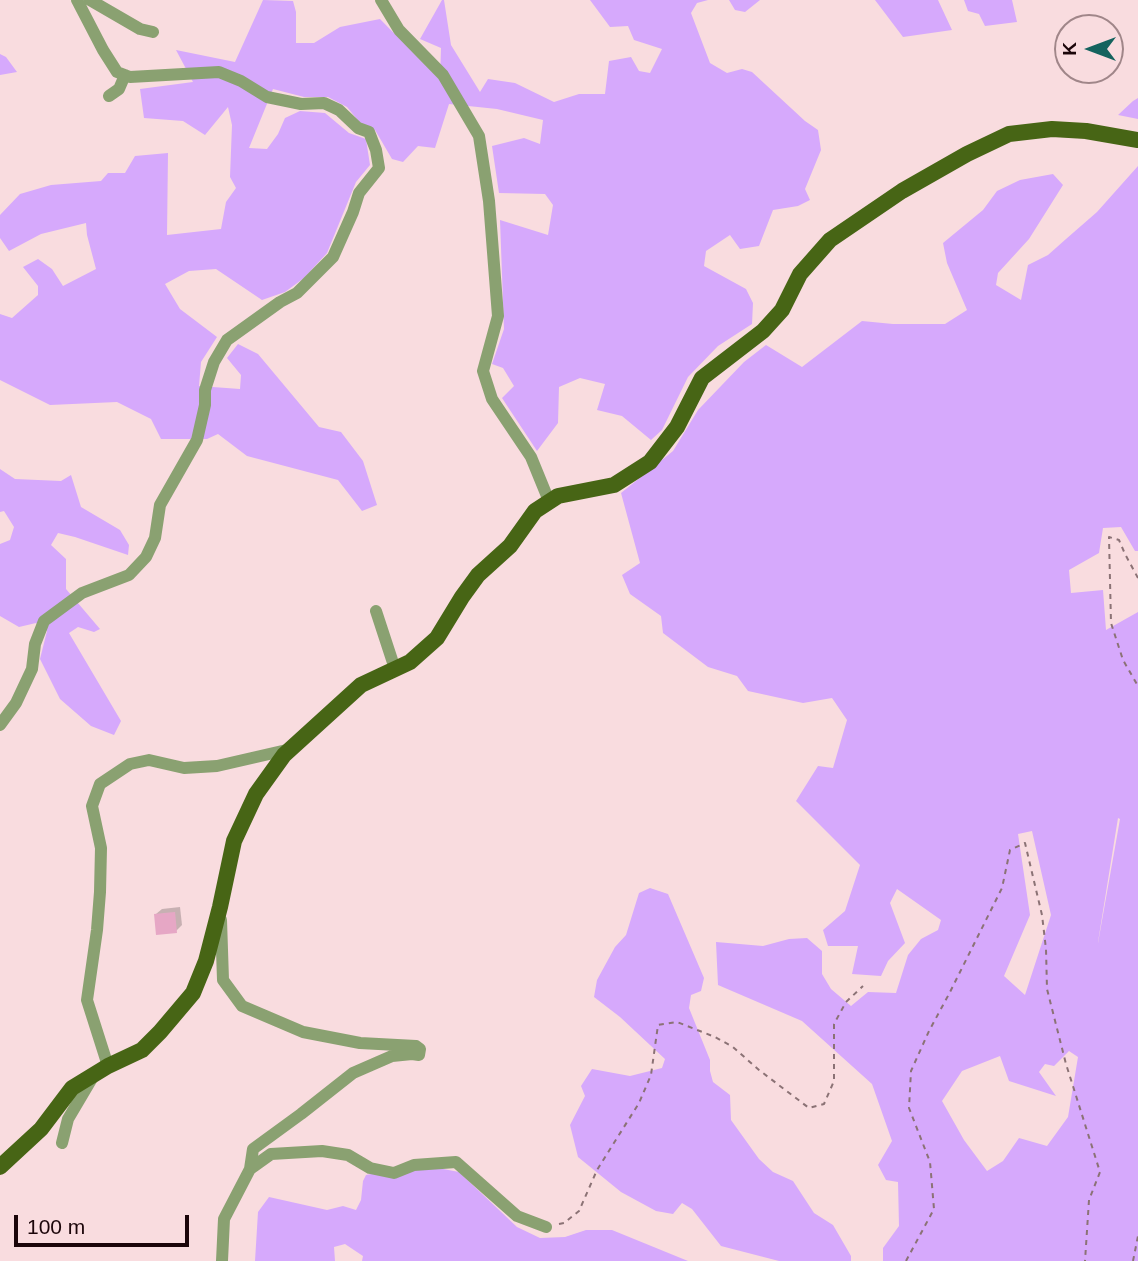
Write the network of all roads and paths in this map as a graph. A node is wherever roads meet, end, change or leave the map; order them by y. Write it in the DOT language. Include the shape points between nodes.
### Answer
graph roads {
  1 [pos="76,0"];
  2 [pos="90,0"];
  3 [pos="381,0"];
  4 [pos="153,32"];
  5 [pos="125,75"];
  6 [pos="109,96"];
  7 [pos="1138,140"];
  8 [pos="550,500"];
  9 [pos="1138,578"];
  10 [pos="376,611"];
  11 [pos="395,669"];
  12 [pos="1138,686"];
  13 [pos="0,725"];
  14 [pos="291,748"];
  15 [pos="220,907"];
  16 [pos="863,986"];
  17 [pos="101,1070"];
  18 [pos="62,1143"];
  19 [pos="0,1167"];
  20 [pos="250,1169"];
  21 [pos="546,1227"];
  22 [pos="1138,1236"];
  23 [pos="222,1261"];
  24 [pos="906,1261"];
  25 [pos="1086,1261"];
  26 [pos="1133,1261"];
  1 -- 5 [label="street" via="117,72"];
  2 -- 4 [label="street"];
  3 -- 8 [label="street" via="399,30 443,75 480,136 498,316 483,371 492,399 531,457"];
  5 -- 6 [label="street" via="119,89"];
  5 -- 13 [label="street" via="219,72 267,97 324,103 369,132 379,168 359,193 332,257 298,293 227,340 205,390 197,440 160,505 155,538 146,557 129,575 82,593 44,621 32,669"];
  7 -- 8 [label="main road" via="1052,129 1009,134 902,191 830,240 800,274 782,310 763,331 702,378 677,427 650,462 614,485"];
  8 -- 11 [label="main road" via="478,575 436,638"];
  9 -- 12 [label="path" via="1119,540 1109,537 1111,623"];
  10 -- 11 [label="street"];
  11 -- 14 [label="main road" via="361,685"];
  14 -- 15 [label="main road" via="256,794 234,841"];
  14 -- 17 [label="street" via="217,766 184,768 149,760 130,764 100,784 92,806 101,848 100,892 87,1000"];
  15 -- 17 [label="main road" via="193,993 142,1050"];
  15 -- 20 [label="street" via="223,980 242,1006 303,1032 419,1049 419,1055 393,1056 353,1073 253,1149"];
  16 -- 21 [label="path" via="846,1002 834,1024 834,1081 824,1104 808,1108 715,1037 677,1022 658,1025 650,1075 639,1103 597,1170 579,1211 564,1223"];
  17 -- 18 [label="street" via="68,1119"];
  17 -- 19 [label="main road" via="72,1088 41,1129"];
  20 -- 21 [label="street" via="271,1154 322,1151 348,1155 370,1168 394,1173 414,1165 456,1161 517,1216"];
  20 -- 23 [label="street" via="224,1219"];
  22 -- 26 [label="path"];
  24 -- 25 [label="path" via="934,1209 930,1161 909,1108 911,1071 1002,888 1010,850 1025,843 1042,915 1047,989 1100,1172 1088,1200"];
}
